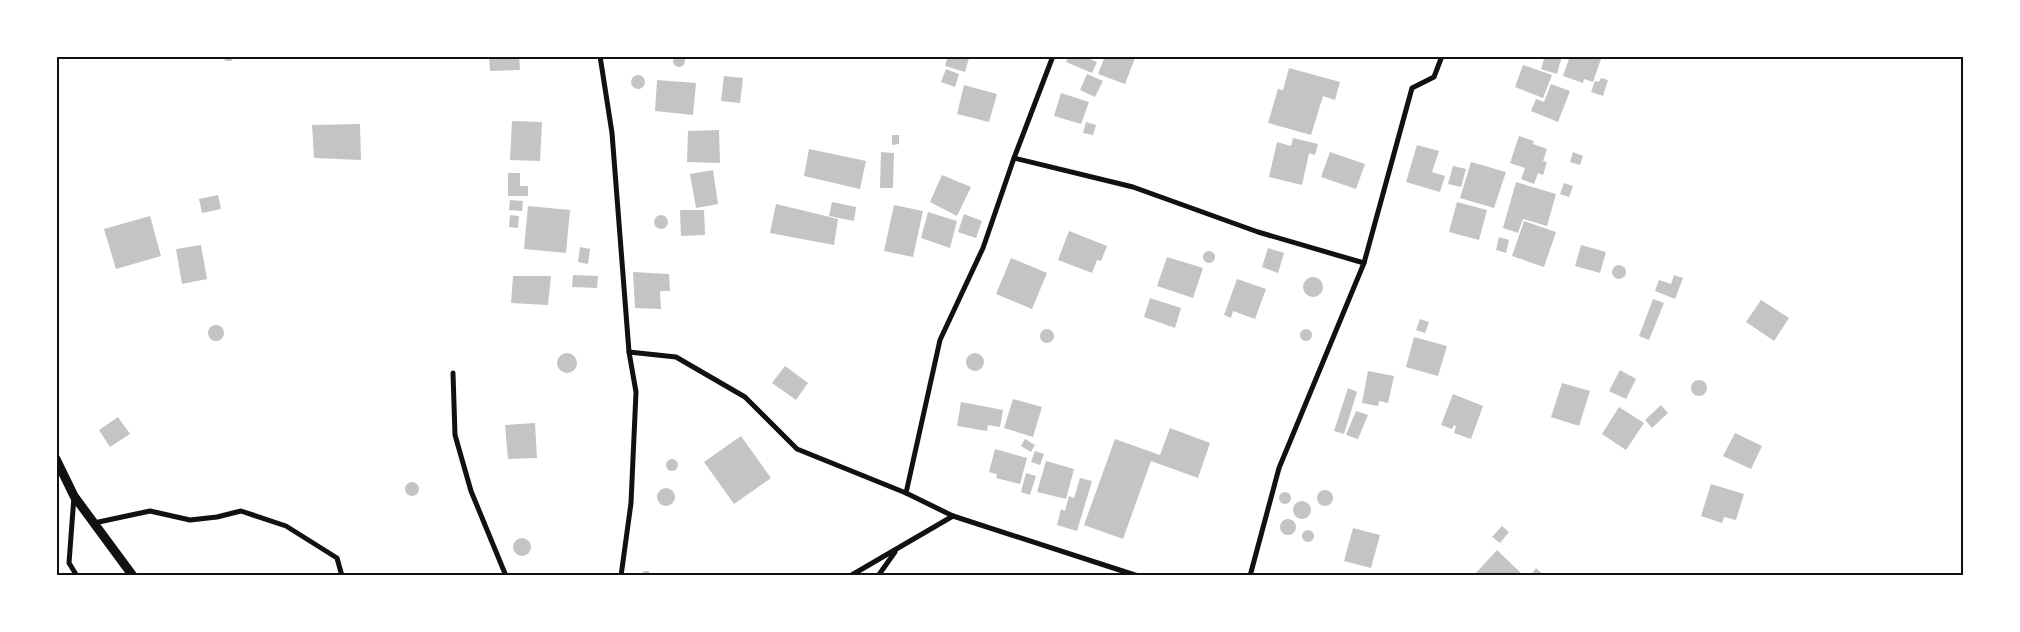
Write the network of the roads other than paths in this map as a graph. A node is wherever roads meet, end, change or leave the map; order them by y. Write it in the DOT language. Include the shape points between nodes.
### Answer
graph roads {
  1 [pos="600,56"];
  2 [pos="1053,56"];
  3 [pos="1442,56"];
  4 [pos="1014,158"];
  5 [pos="1364,264"];
  6 [pos="629,352"];
  7 [pos="453,373"];
  8 [pos="56,459"];
  9 [pos="906,492"];
  10 [pos="74,496"];
  11 [pos="953,516"];
  12 [pos="94,523"];
  13 [pos="897,549"];
  14 [pos="77,576"];
  15 [pos="133,576"];
  16 [pos="342,576"];
  17 [pos="506,576"];
  18 [pos="621,576"];
  19 [pos="850,576"];
  20 [pos="878,576"];
  21 [pos="1138,576"];
  22 [pos="1250,576"];
  1 -- 6 [label="street" via="612,133"];
  2 -- 4 [label="street"];
  3 -- 5 [label="street" via="1434,77 1412,88"];
  4 -- 5 [label="street" via="1133,188 1258,232"];
  4 -- 9 [label="street" via="983,248 940,340"];
  5 -- 22 [label="street" via="1280,468"];
  6 -- 9 [label="street" via="676,357 745,397 797,449"];
  6 -- 18 [label="street" via="636,392 631,503"];
  7 -- 17 [label="street" via="455,435 471,491"];
  8 -- 10 [label="street"];
  9 -- 11 [label="street"];
  10 -- 12 [label="street"];
  10 -- 14 [label="street" via="69,563"];
  11 -- 13 [label="street"];
  11 -- 21 [label="street"];
  12 -- 15 [label="street"];
  12 -- 16 [label="street" via="150,511 190,520 241,511 286,526 337,558"];
  13 -- 19 [label="street"];
  13 -- 20 [label="street"];
}
